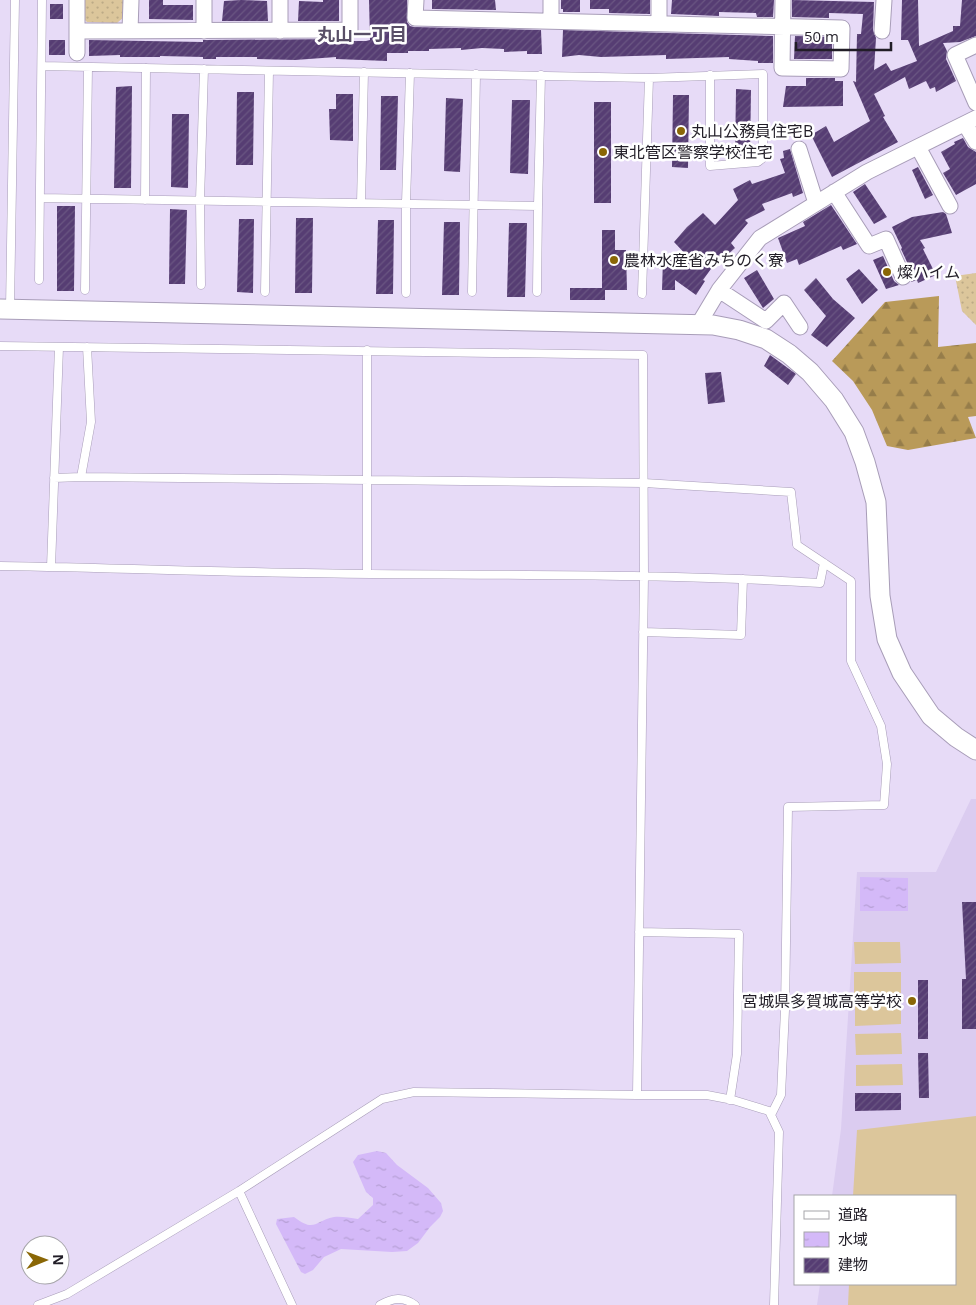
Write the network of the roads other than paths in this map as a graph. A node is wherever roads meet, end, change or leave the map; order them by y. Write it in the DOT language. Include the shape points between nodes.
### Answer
graph roads {
  1 [pos="15,0"];
  2 [pos="42,0"];
  3 [pos="77,0"];
  4 [pos="131,0"];
  5 [pos="204,0"];
  6 [pos="280,0"];
  7 [pos="350,0"];
  8 [pos="416,0"];
  9 [pos="551,0"];
  10 [pos="659,0"];
  11 [pos="783,0"];
  12 [pos="884,0"];
  13 [pos="551,20"];
  14 [pos="659,24"];
  15 [pos="782,27"];
  16 [pos="77,31"];
  17 [pos="130,31"];
  18 [pos="204,31"];
  19 [pos="280,31"];
  20 [pos="882,31"];
  21 [pos="976,45"];
  22 [pos="77,54"];
  23 [pos="42,66"];
  24 [pos="88,67"];
  25 [pos="146,68"];
  26 [pos="204,69"];
  27 [pos="269,70"];
  28 [pos="364,72"];
  29 [pos="410,73"];
  30 [pos="476,74"];
  31 [pos="541,75"];
  32 [pos="710,75"];
  33 [pos="649,78"];
  34 [pos="976,103"];
  35 [pos="971,121"];
  36 [pos="976,142"];
  37 [pos="918,146"];
  38 [pos="799,149"];
  39 [pos="834,192"];
  40 [pos="40,198"];
  41 [pos="88,199"];
  42 [pos="145,200"];
  43 [pos="200,200"];
  44 [pos="266,201"];
  45 [pos="361,203"];
  46 [pos="816,203"];
  47 [pos="406,204"];
  48 [pos="472,204"];
  49 [pos="538,206"];
  50 [pos="950,206"];
  51 [pos="903,277"];
  52 [pos="39,280"];
  53 [pos="201,284"];
  54 [pos="85,290"];
  55 [pos="719,290"];
  56 [pos="265,292"];
  57 [pos="472,292"];
  58 [pos="537,292"];
  59 [pos="406,293"];
  60 [pos="642,294"];
  61 [pos="5,309"];
  62 [pos="698,324"];
  63 [pos="800,327"];
  64 [pos="0,346"];
  65 [pos="60,347"];
  66 [pos="87,347"];
  67 [pos="367,350"];
  68 [pos="81,476"];
  69 [pos="54,478"];
  70 [pos="368,480"];
  71 [pos="644,483"];
  72 [pos="824,563"];
  73 [pos="0,566"];
  74 [pos="51,567"];
  75 [pos="368,574"];
  76 [pos="644,576"];
  77 [pos="743,579"];
  78 [pos="643,632"];
  79 [pos="976,750"];
  80 [pos="639,932"];
  81 [pos="637,1095"];
  82 [pos="730,1100"];
  83 [pos="770,1115"];
  84 [pos="238,1191"];
  85 [pos="38,1305"];
  86 [pos="292,1305"];
  87 [pos="380,1305"];
  88 [pos="415,1305"];
  89 [pos="774,1305"];
  1 -- 61 [label="lane"];
  2 -- 23 [label="lane"];
  3 -- 16 [label="street"];
  4 -- 17 [label="street"];
  5 -- 18 [label="street"];
  6 -- 19 [label="street"];
  7 -- 19 [label="street" via="350,30"];
  8 -- 13 [label="street" via="415,18"];
  9 -- 13 [label="street"];
  10 -- 14 [label="street"];
  11 -- 15 [label="street"];
  12 -- 20 [label="street"];
  13 -- 14 [label="street"];
  14 -- 15 [label="street"];
  15 -- 15 [label="street" via="842,28 841,69 782,68"];
  16 -- 17 [label="street"];
  16 -- 22 [label="street"];
  17 -- 18 [label="street"];
  18 -- 19 [label="street"];
  21 -- 34 [label="street" via="955,55"];
  23 -- 24 [label="lane"];
  23 -- 40 [label="lane"];
  24 -- 25 [label="lane"];
  24 -- 41 [label="lane"];
  25 -- 26 [label="lane"];
  25 -- 42 [label="lane"];
  26 -- 27 [label="lane"];
  26 -- 43 [label="lane"];
  27 -- 28 [label="lane"];
  27 -- 44 [label="lane"];
  28 -- 29 [label="lane"];
  28 -- 45 [label="lane"];
  29 -- 30 [label="lane"];
  29 -- 47 [label="lane"];
  30 -- 31 [label="lane"];
  30 -- 48 [label="lane"];
  31 -- 33 [label="lane"];
  31 -- 49 [label="lane"];
  32 -- 32 [label="lane" via="763,74 762,158 758,162 710,166"];
  32 -- 33 [label="lane"];
  33 -- 60 [label="lane"];
  35 -- 36 [label="street"];
  35 -- 37 [label="street"];
  37 -- 39 [label="street"];
  37 -- 50 [label="street"];
  38 -- 46 [label="street"];
  39 -- 46 [label="street"];
  39 -- 51 [label="street" via="869,246 886,239"];
  40 -- 41 [label="lane"];
  40 -- 52 [label="lane"];
  41 -- 42 [label="lane"];
  41 -- 54 [label="lane"];
  42 -- 43 [label="lane"];
  43 -- 44 [label="lane"];
  43 -- 53 [label="lane"];
  44 -- 45 [label="lane"];
  44 -- 56 [label="lane"];
  45 -- 47 [label="lane"];
  46 -- 55 [label="street" via="760,238"];
  47 -- 48 [label="lane"];
  47 -- 59 [label="lane"];
  48 -- 49 [label="lane"];
  48 -- 57 [label="lane"];
  49 -- 58 [label="lane"];
  55 -- 62 [label="street"];
  55 -- 63 [label="street" via="766,321 784,303"];
  61 -- 62 [label="street"];
  62 -- 79 [label="street" via="739,330 766,339 810,372 834,400 854,432 876,502 880,596 887,639 902,673 931,716"];
  64 -- 65 [label="lane"];
  65 -- 66 [label="lane"];
  65 -- 69 [label="lane"];
  66 -- 67 [label="lane"];
  66 -- 68 [label="lane" via="90,422"];
  67 -- 70 [label="lane"];
  67 -- 71 [label="lane" via="643,355"];
  68 -- 69 [label="lane"];
  68 -- 70 [label="lane"];
  69 -- 74 [label="lane"];
  70 -- 71 [label="lane"];
  70 -- 75 [label="lane"];
  71 -- 72 [label="lane" via="791,492 797,545"];
  71 -- 76 [label="lane"];
  72 -- 77 [label="lane" via="820,583"];
  72 -- 83 [label="lane" via="851,581 851,660 881,726 887,764 884,805 788,807 786,1000 781,1095"];
  73 -- 74 [label="lane"];
  74 -- 75 [label="lane"];
  75 -- 76 [label="lane"];
  76 -- 77 [label="lane"];
  76 -- 78 [label="lane"];
  77 -- 78 [label="lane" via="741,635"];
  78 -- 80 [label="lane"];
  80 -- 81 [label="lane"];
  80 -- 82 [label="lane" via="739,934 737,1054"];
  81 -- 82 [label="lane" via="707,1095"];
  81 -- 84 [label="lane" via="414,1092 382,1099"];
  82 -- 83 [label="lane" via="769,1111"];
  83 -- 89 [label="lane" via="779,1132"];
  84 -- 85 [label="lane" via="67,1294"];
  84 -- 86 [label="lane"];
  87 -- 88 [label="lane" via="393,1299 407,1299"];
}
